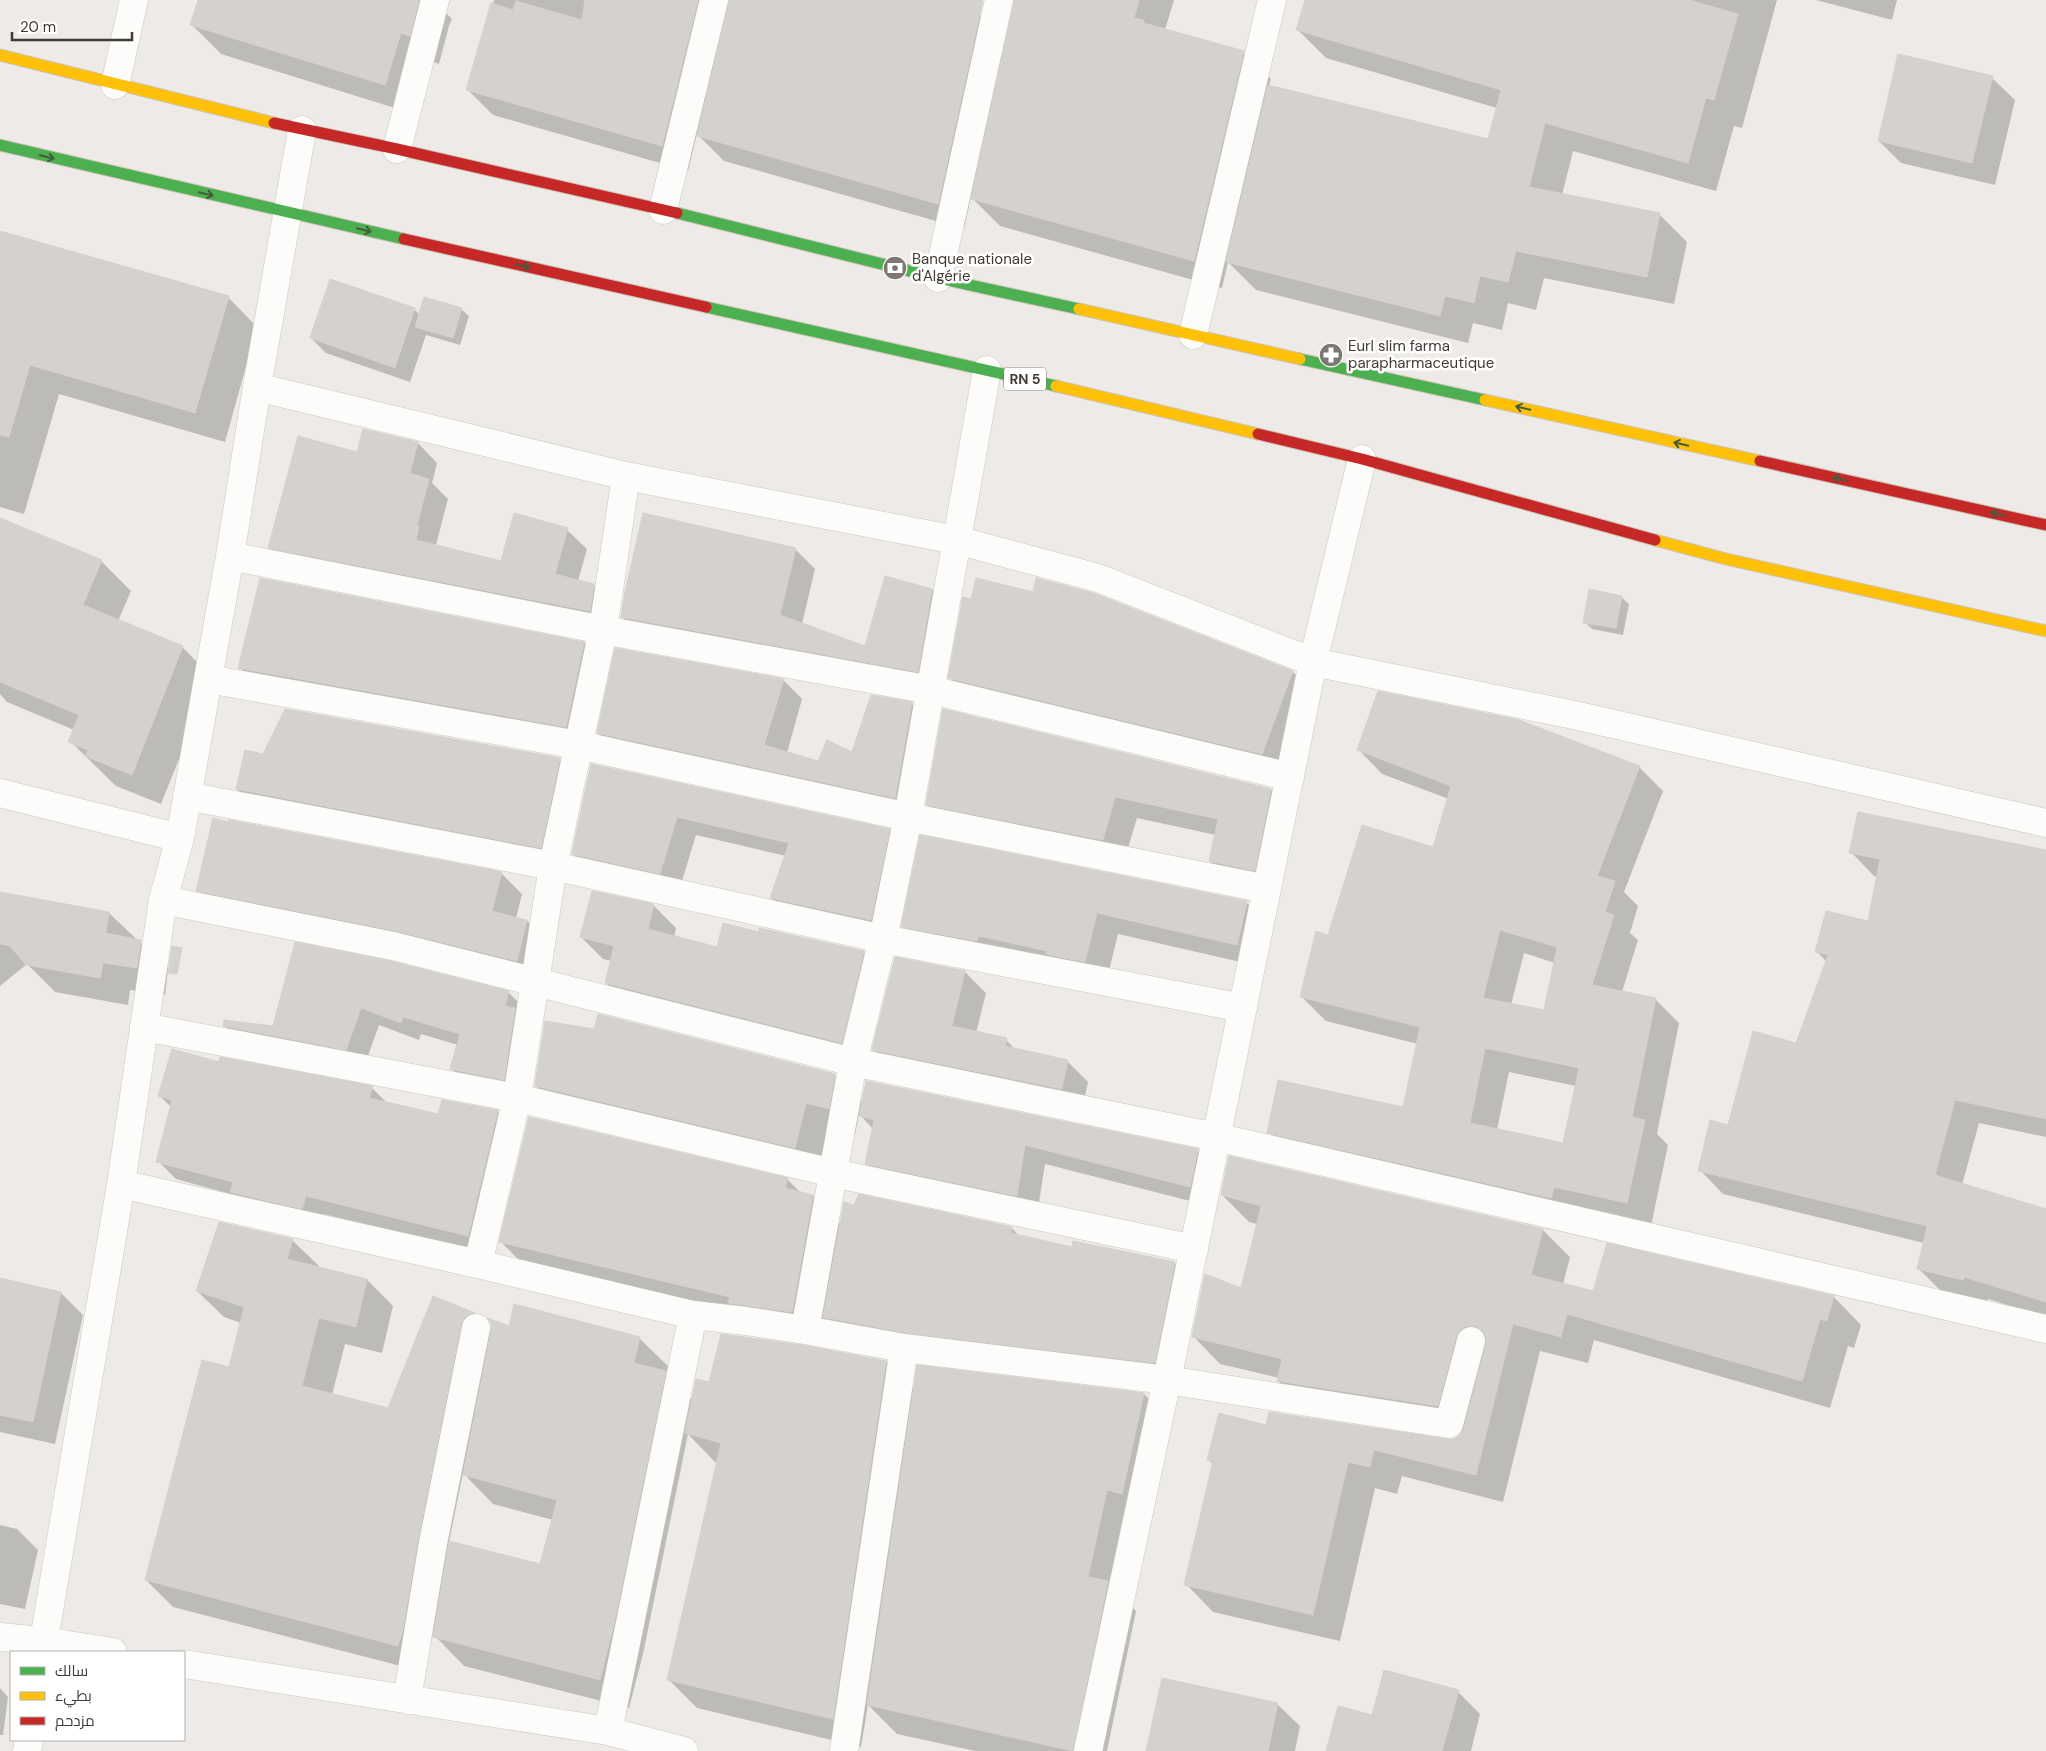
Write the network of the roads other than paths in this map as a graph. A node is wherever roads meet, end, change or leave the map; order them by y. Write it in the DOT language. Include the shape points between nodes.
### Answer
graph roads {
  1 [pos="134,0"];
  2 [pos="435,0"];
  3 [pos="714,0"];
  4 [pos="1000,0"];
  5 [pos="1272,0"];
  6 [pos="0,55"];
  7 [pos="115,85"];
  8 [pos="302,130"];
  9 [pos="0,145"];
  10 [pos="397,149"];
  11 [pos="663,210"];
  12 [pos="287,213"];
  13 [pos="938,278"];
  14 [pos="1193,335"];
  15 [pos="987,370"];
  16 [pos="257,387"];
  17 [pos="1362,459"];
  18 [pos="626,476"];
  19 [pos="2046,525"];
  20 [pos="956,540"];
  21 [pos="230,556"];
  22 [pos="603,630"];
  23 [pos="2046,631"];
  24 [pos="1313,662"];
  25 [pos="208,679"];
  26 [pos="931,690"];
  27 [pos="578,745"];
  28 [pos="1290,777"];
  29 [pos="0,793"];
  30 [pos="187,796"];
  31 [pos="908,817"];
  32 [pos="2046,823"];
  33 [pos="180,838"];
  34 [pos="554,866"];
  35 [pos="1267,888"];
  36 [pos="163,900"];
  37 [pos="883,939"];
  38 [pos="535,980"];
  39 [pos="1242,1008"];
  40 [pos="144,1027"];
  41 [pos="853,1062"];
  42 [pos="517,1098"];
  43 [pos="1216,1137"];
  44 [pos="833,1173"];
  45 [pos="121,1184"];
  46 [pos="1194,1249"];
  47 [pos="478,1264"];
  48 [pos="693,1315"];
  49 [pos="476,1328"];
  50 [pos="2046,1329"];
  51 [pos="805,1330"];
  52 [pos="1471,1341"];
  53 [pos="904,1348"];
  54 [pos="1167,1380"];
  55 [pos="0,1636"];
  56 [pos="43,1647"];
  57 [pos="99,1651"];
  58 [pos="185,1664"];
  59 [pos="407,1700"];
  60 [pos="608,1732"];
  61 [pos="684,1751"];
  62 [pos="844,1751"];
  63 [pos="1088,1751"];
  1 -- 7 [label="street"];
  2 -- 10 [label="street"];
  3 -- 11 [label="street"];
  4 -- 13 [label="street"];
  5 -- 14 [label="street"];
  6 -- 7 [label="main road"];
  7 -- 8 [label="main road"];
  8 -- 10 [label="main road"];
  8 -- 12 [label="street"];
  9 -- 12 [label="main road, RN 5, one-way"];
  10 -- 11 [label="main road"];
  11 -- 13 [label="main road"];
  12 -- 15 [label="main road, RN 5, one-way"];
  12 -- 16 [label="street"];
  13 -- 14 [label="main road"];
  19 -- 14 [label="main road, one-way"];
  15 -- 17 [label="main road, RN 5"];
  15 -- 20 [label="street"];
  16 -- 18 [label="street"];
  16 -- 21 [label="street"];
  17 -- 23 [label="main road, RN 5" via="1726,559"];
  17 -- 24 [label="street"];
  18 -- 20 [label="street"];
  18 -- 22 [label="street"];
  20 -- 24 [label="street" via="1098,578"];
  20 -- 26 [label="street"];
  21 -- 22 [label="street"];
  21 -- 25 [label="street"];
  22 -- 26 [label="street"];
  22 -- 27 [label="street"];
  24 -- 28 [label="street"];
  24 -- 32 [label="street" via="1574,715"];
  25 -- 27 [label="street"];
  25 -- 30 [label="street"];
  26 -- 28 [label="street"];
  26 -- 31 [label="street"];
  27 -- 31 [label="street"];
  27 -- 34 [label="street"];
  28 -- 35 [label="street"];
  29 -- 33 [label="street"];
  30 -- 33 [label="street"];
  30 -- 34 [label="street"];
  31 -- 35 [label="street"];
  31 -- 37 [label="street"];
  33 -- 36 [label="street"];
  34 -- 37 [label="street"];
  34 -- 38 [label="street"];
  35 -- 39 [label="street"];
  36 -- 38 [label="street" via="393,946"];
  36 -- 40 [label="street"];
  37 -- 39 [label="street"];
  37 -- 41 [label="street"];
  38 -- 41 [label="street"];
  38 -- 42 [label="street"];
  39 -- 43 [label="street"];
  40 -- 42 [label="street"];
  40 -- 45 [label="street"];
  41 -- 43 [label="street"];
  41 -- 44 [label="street"];
  42 -- 44 [label="street"];
  42 -- 47 [label="street"];
  43 -- 46 [label="street"];
  43 -- 50 [label="street"];
  44 -- 46 [label="street"];
  44 -- 51 [label="street"];
  45 -- 47 [label="street"];
  45 -- 56 [label="street"];
  46 -- 54 [label="street"];
  47 -- 48 [label="street"];
  48 -- 51 [label="street"];
  48 -- 60 [label="street"];
  49 -- 59 [label="street" via="433,1543"];
  51 -- 53 [label="street"];
  52 -- 54 [label="street" via="1449,1424"];
  53 -- 54 [label="street"];
  53 -- 62 [label="street"];
  54 -- 63 [label="street"];
  55 -- 56 [label="street"];
  56 -- 57 [label="street"];
  58 -- 59 [label="street"];
  59 -- 60 [label="street"];
  60 -- 61 [label="street"];
}
